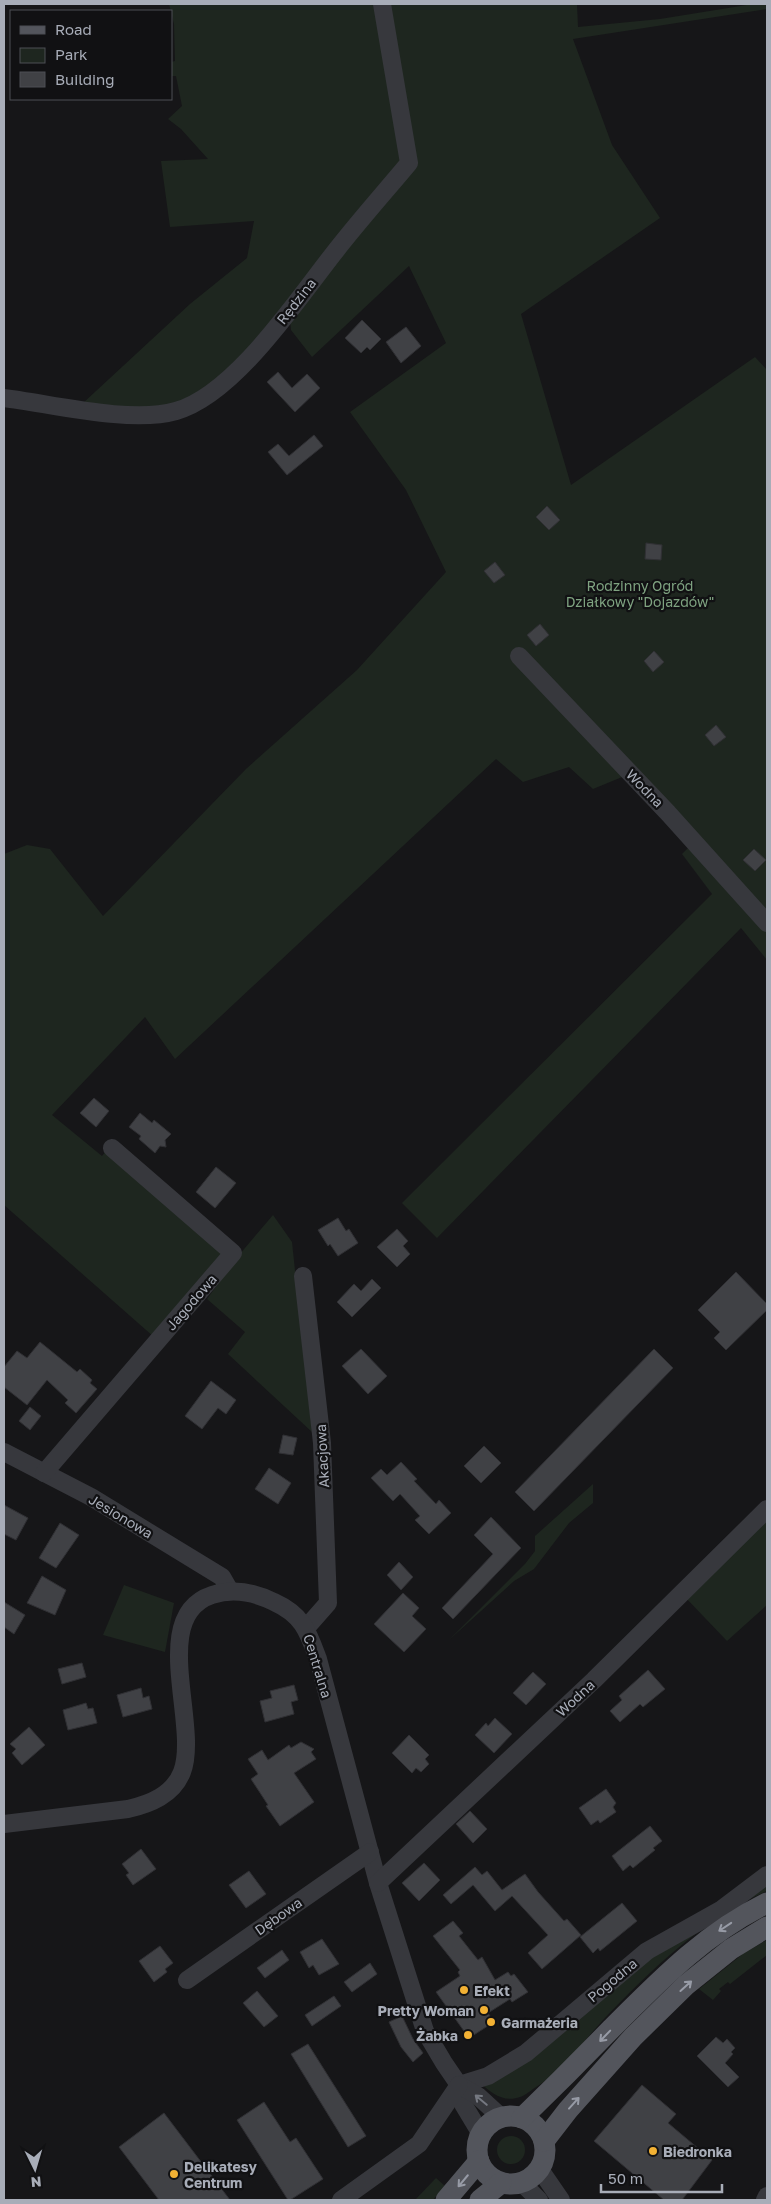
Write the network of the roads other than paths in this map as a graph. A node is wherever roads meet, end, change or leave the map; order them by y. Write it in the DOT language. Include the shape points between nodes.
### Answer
graph roads {
  1 [pos="382,4"];
  2 [pos="4,398"];
  3 [pos="519,656"];
  4 [pos="767,923"];
  5 [pos="112,1148"];
  6 [pos="303,1276"];
  7 [pos="4,1452"];
  8 [pos="44,1473"];
  9 [pos="767,1509"];
  10 [pos="230,1591"];
  11 [pos="306,1628"];
  12 [pos="4,1824"];
  13 [pos="370,1852"];
  14 [pos="767,1875"];
  15 [pos="378,1883"];
  16 [pos="767,1903"];
  17 [pos="767,1927"];
  18 [pos="187,1980"];
  19 [pos="459,2085"];
  20 [pos="512,2118"];
  21 [pos="481,2134"];
  22 [pos="544,2141"];
  23 [pos="479,2161"];
  24 [pos="539,2168"];
  25 [pos="511,2183"];
  26 [pos="767,2196"];
  27 [pos="341,2200"];
  28 [pos="446,2200"];
  29 [pos="480,2200"];
  30 [pos="539,2200"];
  31 [pos="561,2200"];
  32 [pos="765,2200"];
  1 -- 2 [label="street, Rędzina" via="409,163 260,346 226,382 203,400 176,411 122,414"];
  3 -- 4 [label="street, Wodna"];
  5 -- 8 [label="street, Jagodowa" via="232,1253"];
  6 -- 11 [label="street, Akacjowa" via="322,1443 328,1603"];
  7 -- 8 [label="street, Jesionowa"];
  8 -- 10 [label="street, Jesionowa" via="91,1497 222,1577"];
  9 -- 15 [label="street, Wodna" via="594,1680"];
  10 -- 11 [label="street, Centralna" via="254,1594 283,1606"];
  10 -- 12 [label="street, Centralna" via="203,1598 191,1607 185,1618 178,1662 187,1753 181,1774 166,1794 145,1805 128,1809"];
  11 -- 13 [label="street, Centralna" via="318,1660"];
  13 -- 15 [label="street, Centralna"];
  13 -- 18 [label="street, Dębowa"];
  14 -- 19 [label="street, Pogodna" via="722,1909 647,1951 526,2053 488,2076"];
  15 -- 19 [label="street, Centralna" via="425,2031"];
  16 -- 20 [label="main road, one-way" via="702,1943"];
  22 -- 17 [label="main road, one-way" via="633,2037 686,1985 731,1949"];
  20 -- 19 [label="street, Centralna, one-way"];
  19 -- 21 [label="street, Centralna" via="463,2104"];
  19 -- 27 [label="street" via="419,2144"];
  20 -- 21 [label="main road" via="489,2124"];
  20 -- 22 [label="main road" via="538,2130"];
  21 -- 23 [label="main road" via="477,2147"];
  22 -- 24 [label="main road" via="544,2157"];
  23 -- 25 [label="main road" via="489,2176"];
  23 -- 28 [label="main road, one-way"];
  24 -- 25 [label="main road" via="532,2177"];
  24 -- 31 [label="street"];
  25 -- 29 [label="main road"];
  25 -- 30 [label="street"];
  26 -- 32 [label="street"];
}
